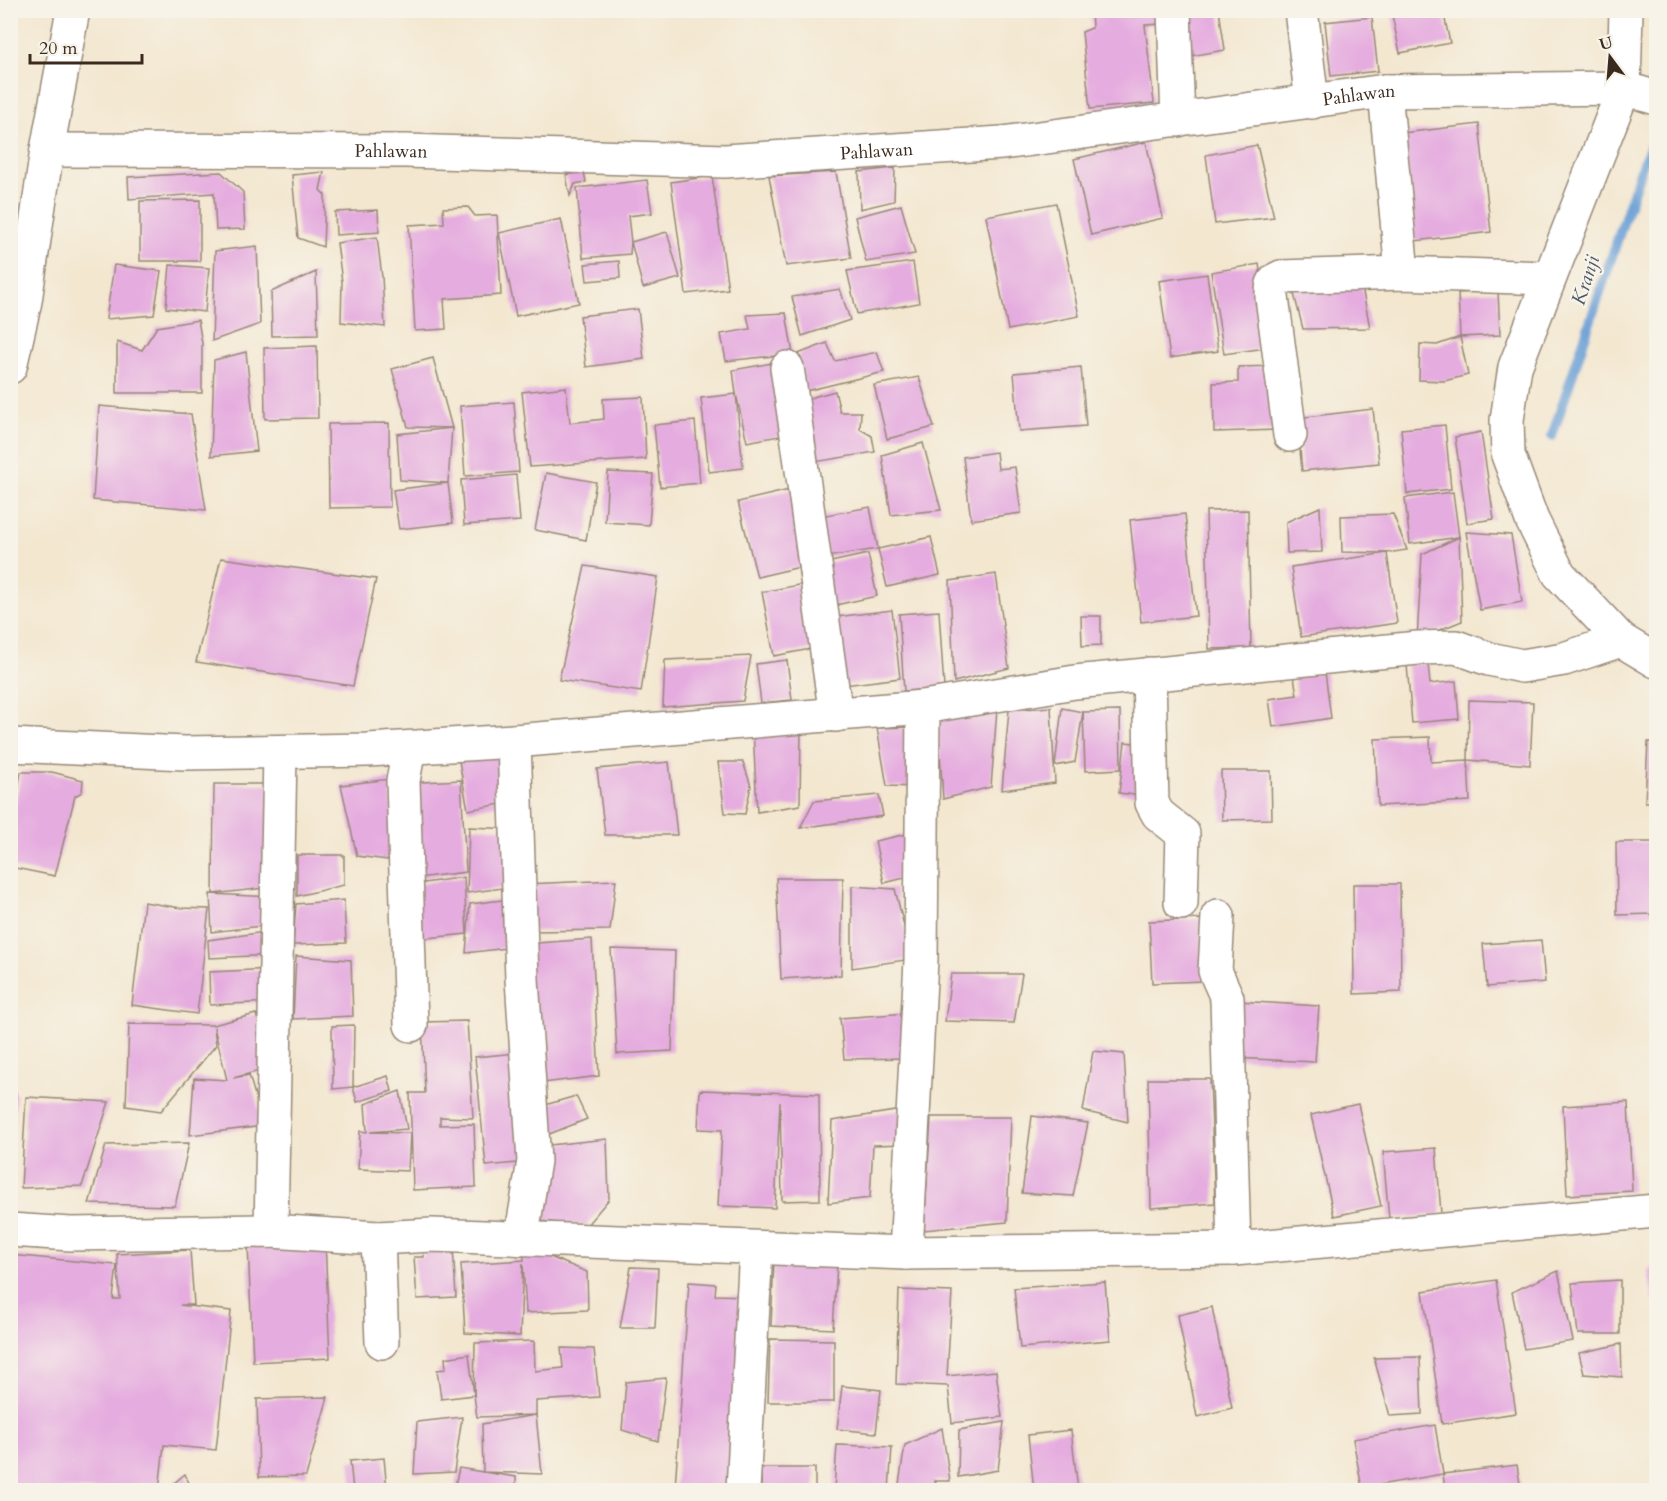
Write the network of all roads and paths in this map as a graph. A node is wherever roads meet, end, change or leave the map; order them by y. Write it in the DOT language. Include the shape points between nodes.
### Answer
graph roads {
  1 [pos="73,10"];
  2 [pos="1174,10"];
  3 [pos="1301,10"];
  4 [pos="1626,10"];
  5 [pos="1385,91"];
  6 [pos="1644,94"];
  7 [pos="1312,102"];
  8 [pos="1178,120"];
  9 [pos="47,150"];
  10 [pos="1402,273"];
  11 [pos="1549,278"];
  12 [pos="18,301"];
  13 [pos="10,367"];
  14 [pos="788,368"];
  15 [pos="1290,435"];
  16 [pos="1621,640"];
  17 [pos="1656,661"];
  18 [pos="1149,674"];
  19 [pos="923,707"];
  20 [pos="836,715"];
  21 [pos="514,741"];
  22 [pos="10,745"];
  23 [pos="409,748"];
  24 [pos="280,752"];
  25 [pos="1181,903"];
  26 [pos="1218,916"];
  27 [pos="411,1025"];
  28 [pos="1656,1211"];
  29 [pos="10,1230"];
  30 [pos="271,1231"];
  31 [pos="378,1238"];
  32 [pos="521,1239"];
  33 [pos="756,1248"];
  34 [pos="1234,1249"];
  35 [pos="906,1253"];
  36 [pos="382,1342"];
  37 [pos="743,1491"];
  1 -- 9 [label="street"];
  2 -- 8 [label="street"];
  3 -- 7 [label="street"];
  4 -- 6 [label="street"];
  5 -- 6 [label="street, Pahlawan"];
  5 -- 7 [label="street, Pahlawan"];
  5 -- 10 [label="street"];
  6 -- 11 [label="street"];
  7 -- 8 [label="street, Pahlawan"];
  8 -- 9 [label="street, Pahlawan" via="1002,143 725,161 406,151"];
  9 -- 12 [label="street"];
  10 -- 11 [label="street"];
  10 -- 15 [label="street" via="1281,277 1272,283"];
  11 -- 16 [label="street" via="1515,367 1507,420 1508,455 1532,520 1559,574"];
  12 -- 13 [label="street"];
  14 -- 20 [label="street"];
  16 -- 17 [label="street"];
  16 -- 18 [label="street" via="1564,659 1522,666 1456,647"];
  18 -- 19 [label="street"];
  18 -- 25 [label="street" via="1152,803 1158,814 1184,836"];
  19 -- 20 [label="street"];
  19 -- 35 [label="street" via="921,960"];
  20 -- 21 [label="street"];
  21 -- 23 [label="street"];
  21 -- 32 [label="street" via="522,979 534,1161"];
  22 -- 24 [label="street" via="185,753"];
  23 -- 24 [label="street"];
  23 -- 27 [label="street" via="403,781"];
  24 -- 30 [label="street"];
  26 -- 34 [label="street" via="1215,971 1227,998"];
  28 -- 34 [label="street"];
  29 -- 30 [label="street" via="71,1234"];
  30 -- 31 [label="street"];
  31 -- 32 [label="street" via="432,1235"];
  31 -- 36 [label="street"];
  32 -- 33 [label="street"];
  33 -- 35 [label="street"];
  33 -- 37 [label="street"];
  34 -- 35 [label="street"];
}
